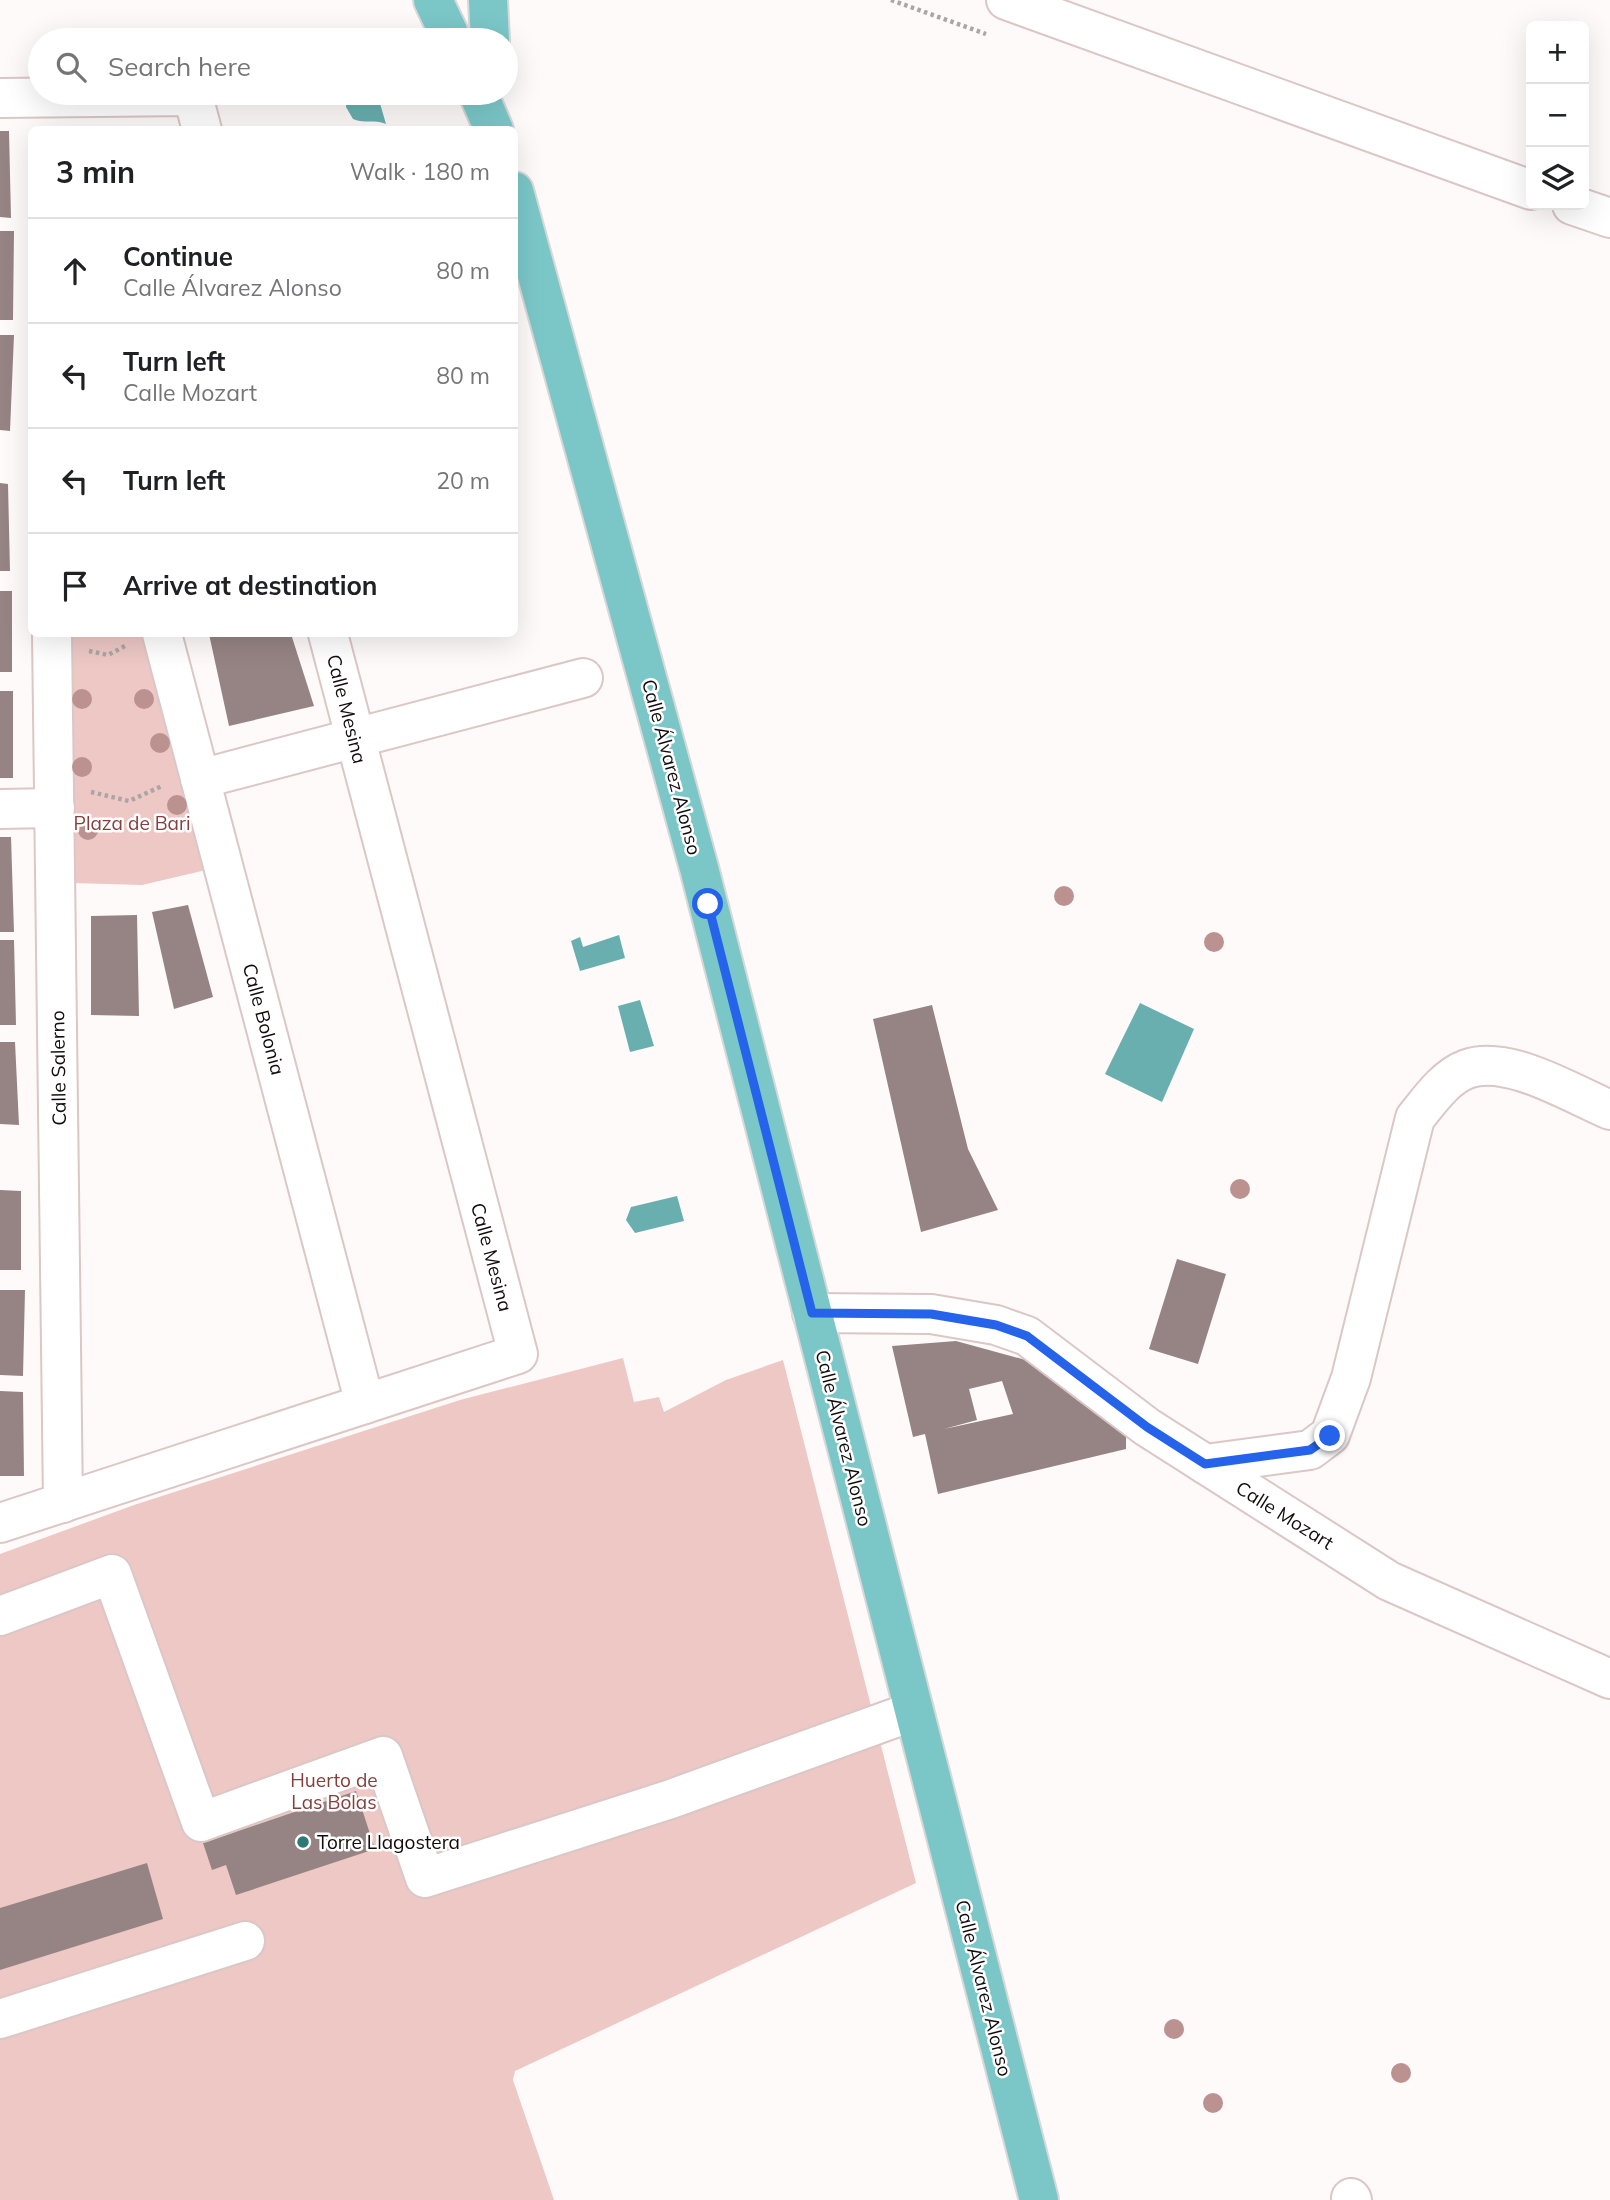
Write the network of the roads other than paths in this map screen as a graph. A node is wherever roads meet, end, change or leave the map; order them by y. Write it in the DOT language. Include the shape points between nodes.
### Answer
graph roads {
  1 [pos="433,0"];
  2 [pos="488,0"];
  3 [pos="1006,0"];
  4 [pos="446,28"];
  5 [pos="489,28"];
  6 [pos="0,98"];
  7 [pos="120,105"];
  8 [pos="195,105"];
  9 [pos="483,105"];
  10 [pos="499,105"];
  11 [pos="46,114"];
  12 [pos="201,126"];
  13 [pos="492,126"];
  14 [pos="501,126"];
  15 [pos="1526,188"];
  16 [pos="518,206"];
  17 [pos="1587,210"];
  18 [pos="1610,218"];
  19 [pos="150,637"];
  20 [pos="329,637"];
  21 [pos="52,638"];
  22 [pos="583,678"];
  23 [pos="354,738"];
  24 [pos="200,779"];
  25 [pos="55,808"];
  26 [pos="0,809"];
  27 [pos="1610,1110"];
  28 [pos="812,1313"];
  29 [pos="365,1404"];
  30 [pos="1205,1464"];
  31 [pos="63,1503"];
  32 [pos="0,1523"];
  33 [pos="0,1616"];
  34 [pos="1610,1679"];
  35 [pos="914,1711"];
  36 [pos="245,1941"];
  37 [pos="0,2019"];
  38 [pos="1039,2200"];
  1 -- 4 [label="main road"];
  2 -- 5 [label="main road"];
  3 -- 15 [label="street"];
  6 -- 11 [label="street"];
  7 -- 11 [label="street"];
  8 -- 12 [label="street"];
  9 -- 13 [label="main road"];
  10 -- 14 [label="main road"];
  16 -- 28 [label="main road, Calle Álvarez Alonso" via="650,684"];
  17 -- 18 [label="street"];
  19 -- 24 [label="street, Calle Bolonia"];
  20 -- 23 [label="street, Calle Mesina"];
  21 -- 25 [label="street, Calle Salerno"];
  22 -- 23 [label="street"];
  23 -- 24 [label="street"];
  23 -- 29 [label="street, Calle Mesina" via="518,1354"];
  24 -- 29 [label="street, Calle Bolonia"];
  25 -- 26 [label="street"];
  25 -- 31 [label="street, Calle Salerno"];
  27 -- 30 [label="street" via="1507,1065 1467,1069 1441,1087 1415,1118 1352,1378 1330,1436 1310,1450"];
  28 -- 30 [label="street, Calle Mozart" via="931,1314 996,1325 1027,1336 1147,1427"];
  28 -- 35 [label="main road, Calle Álvarez Alonso"];
  29 -- 31 [label="street, Calle Mesina"];
  30 -- 34 [label="street, Calle Mozart" via="1389,1581"];
  31 -- 32 [label="street, Calle Mesina"];
  33 -- 35 [label="street" via="111,1574 201,1822 383,1756 425,1878 671,1799"];
  35 -- 38 [label="main road, Calle Álvarez Alonso"];
  36 -- 37 [label="street"];
}
